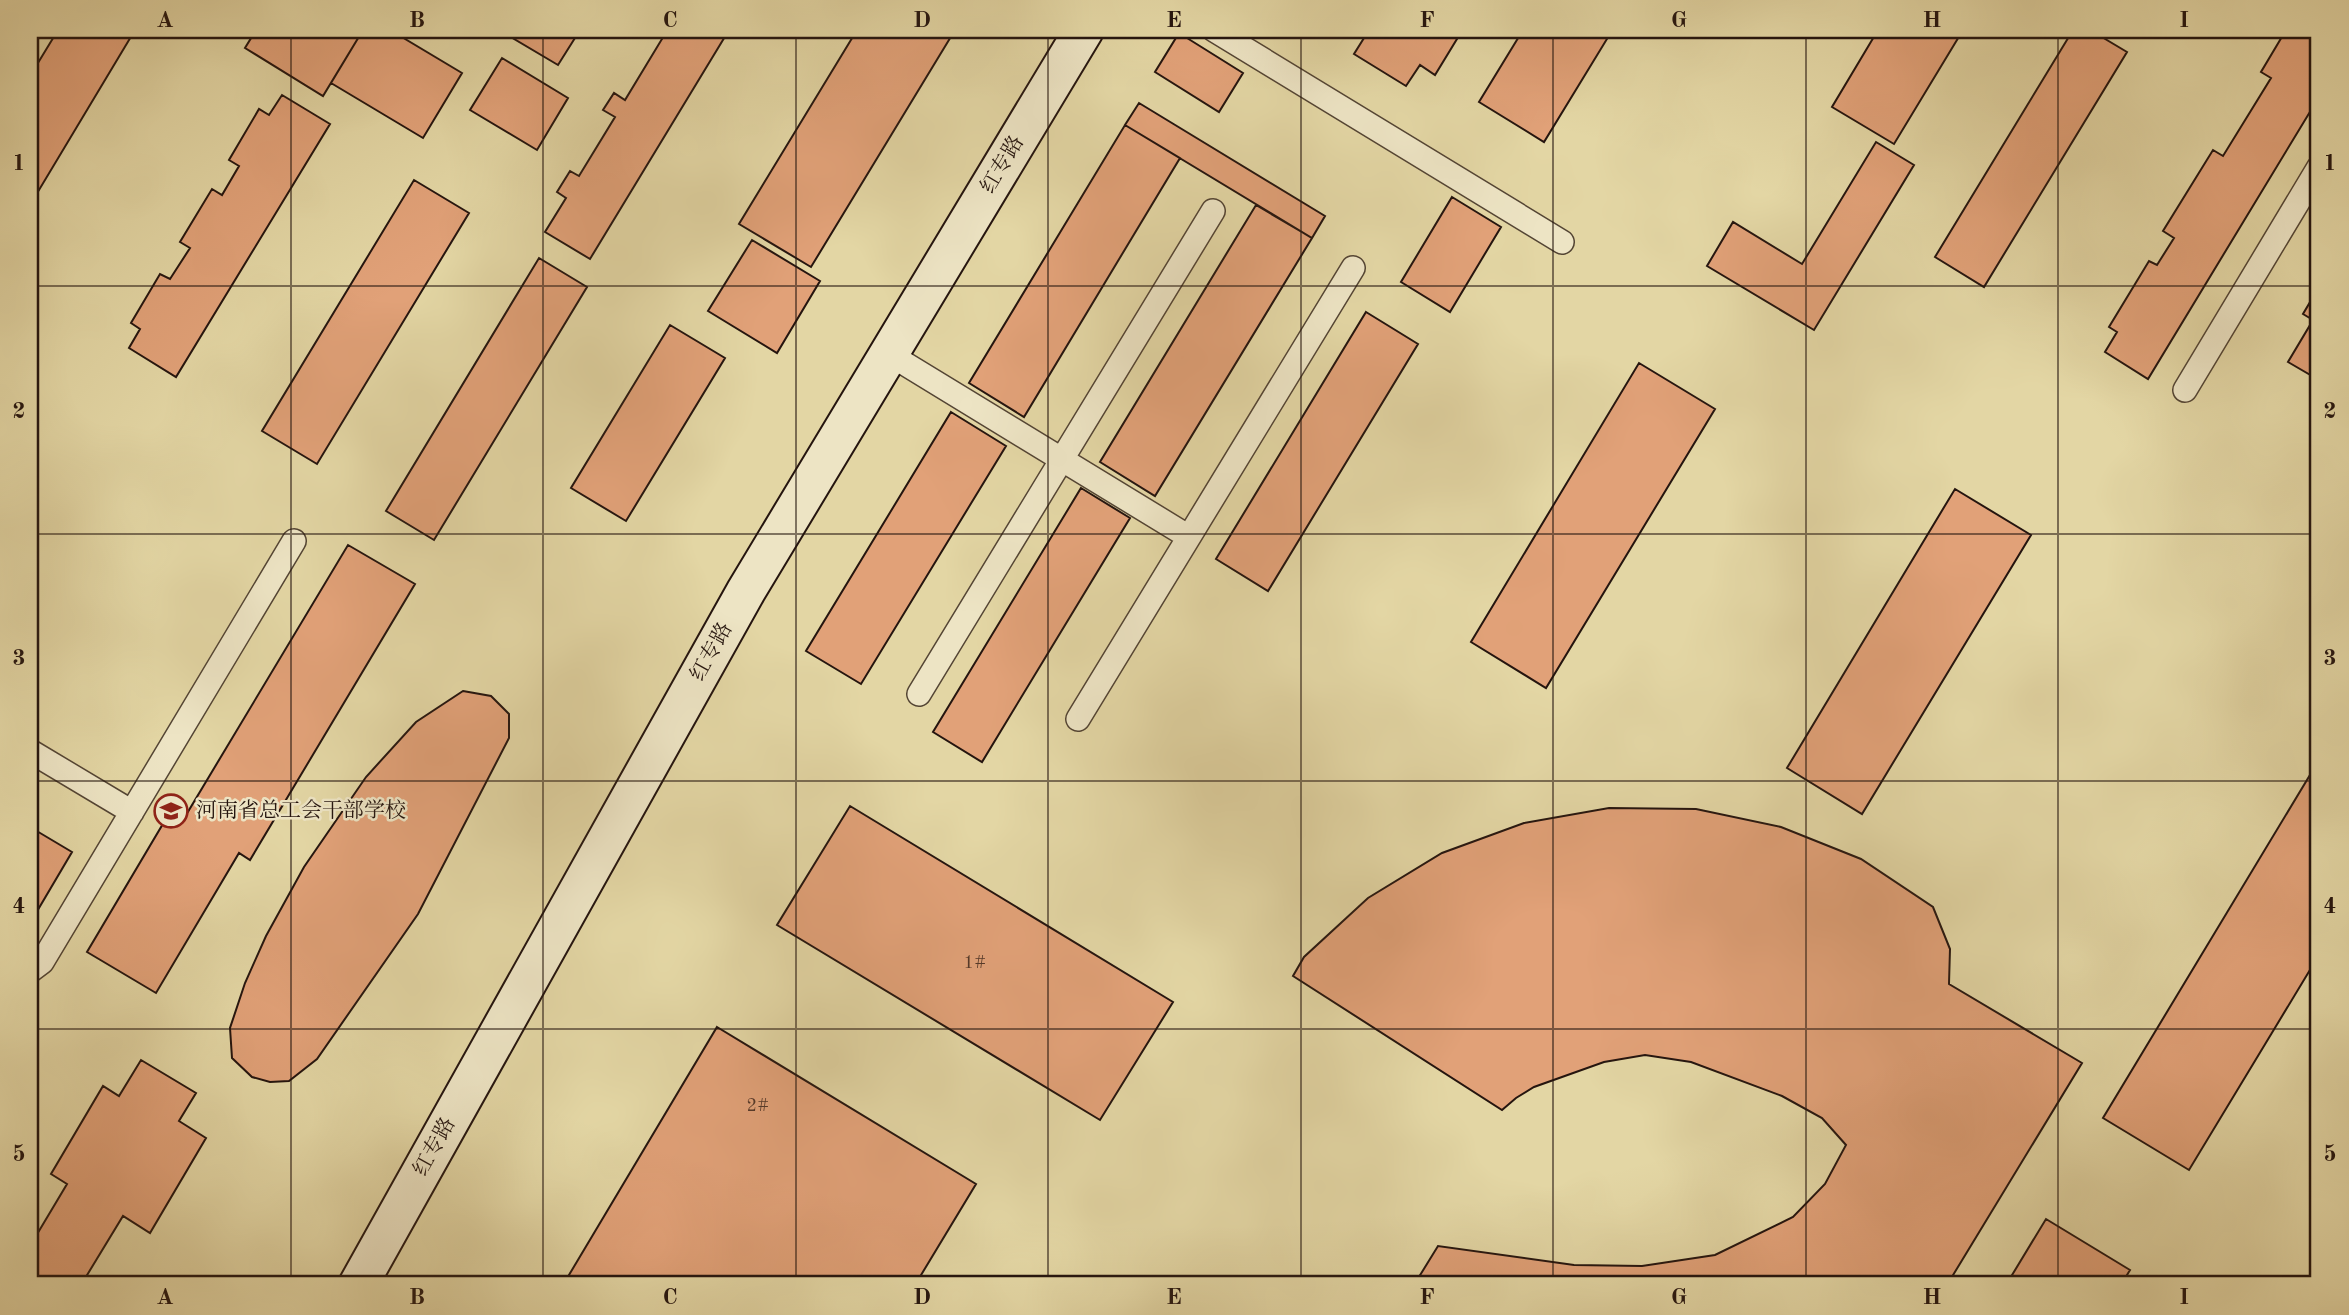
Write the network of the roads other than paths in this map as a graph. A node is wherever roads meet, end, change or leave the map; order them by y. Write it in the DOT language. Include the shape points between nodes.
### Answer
graph roads {
  1 [pos="1084,30"];
  2 [pos="1214,30"];
  3 [pos="2319,167"];
  4 [pos="1213,211"];
  5 [pos="1562,242"];
  6 [pos="1353,268"];
  7 [pos="889,354"];
  8 [pos="2185,390"];
  9 [pos="1062,460"];
  10 [pos="1189,537"];
  11 [pos="294,541"];
  12 [pos="919,694"];
  13 [pos="1078,719"];
  14 [pos="30,751"];
  15 [pos="132,812"];
  16 [pos="30,971"];
  17 [pos="358,1285"];
  1 -- 7 [label="street, 红专路"];
  2 -- 5 [label="lane"];
  3 -- 8 [label="lane"];
  4 -- 9 [label="lane"];
  6 -- 10 [label="lane"];
  7 -- 9 [label="lane"];
  7 -- 17 [label="street, 红专路" via="746,591"];
  9 -- 10 [label="lane"];
  9 -- 12 [label="lane"];
  10 -- 13 [label="lane"];
  11 -- 15 [label="lane"];
  14 -- 15 [label="lane"];
  15 -- 16 [label="lane" via="42,962"];
}
